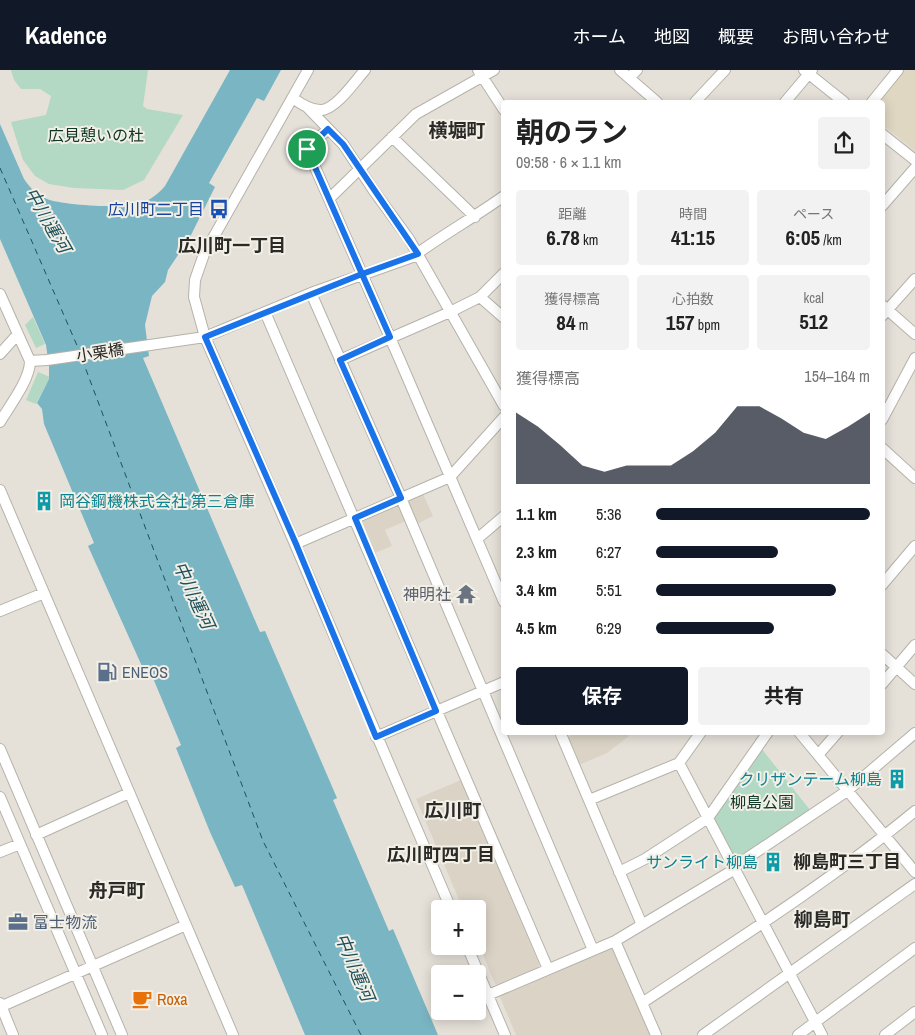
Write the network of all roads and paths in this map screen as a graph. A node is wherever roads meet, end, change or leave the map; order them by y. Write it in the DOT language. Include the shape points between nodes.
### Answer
graph roads {
  1 [pos="308,70"];
  2 [pos="365,70"];
  3 [pos="494,70"];
  4 [pos="620,70"];
  5 [pos="725,70"];
  6 [pos="898,70"];
  7 [pos="808,71"];
  8 [pos="480,74"];
  9 [pos="633,74"];
  10 [pos="292,98"];
  11 [pos="652,100"];
  12 [pos="697,100"];
  13 [pos="786,100"];
  14 [pos="842,100"];
  15 [pos="874,100"];
  16 [pos="501,106"];
  17 [pos="308,108"];
  18 [pos="328,129"];
  19 [pos="885,136"];
  20 [pos="392,137"];
  21 [pos="915,160"];
  22 [pos="915,168"];
  23 [pos="360,169"];
  24 [pos="330,198"];
  25 [pos="501,198"];
  26 [pos="885,203"];
  27 [pos="475,217"];
  28 [pos="418,254"];
  29 [pos="362,274"];
  30 [pos="501,276"];
  31 [pos="915,279"];
  32 [pos="311,293"];
  33 [pos="0,294"];
  34 [pos="480,297"];
  35 [pos="885,309"];
  36 [pos="885,311"];
  37 [pos="265,312"];
  38 [pos="450,312"];
  39 [pos="501,315"];
  40 [pos="915,334"];
  41 [pos="17,335"];
  42 [pos="205,337"];
  43 [pos="390,337"];
  44 [pos="0,354"];
  45 [pos="915,358"];
  46 [pos="30,360"];
  47 [pos="340,360"];
  48 [pos="501,401"];
  49 [pos="885,414"];
  50 [pos="501,420"];
  51 [pos="0,422"];
  52 [pos="885,451"];
  53 [pos="914,475"];
  54 [pos="450,477"];
  55 [pos="0,490"];
  56 [pos="401,498"];
  57 [pos="355,518"];
  58 [pos="501,519"];
  59 [pos="477,540"];
  60 [pos="296,544"];
  61 [pos="915,546"];
  62 [pos="885,581"];
  63 [pos="44,593"];
  64 [pos="501,595"];
  65 [pos="0,611"];
  66 [pos="915,645"];
  67 [pos="885,657"];
  68 [pos="897,668"];
  69 [pos="885,681"];
  70 [pos="501,683"];
  71 [pos="915,684"];
  72 [pos="483,691"];
  73 [pos="436,711"];
  74 [pos="501,733"];
  75 [pos="915,733"];
  76 [pos="502,735"];
  77 [pos="563,735"];
  78 [pos="699,735"];
  79 [pos="766,735"];
  80 [pos="801,735"];
  81 [pos="835,735"];
  82 [pos="376,737"];
  83 [pos="0,749"];
  84 [pos="818,755"];
  85 [pos="679,763"];
  86 [pos="847,791"];
  87 [pos="130,793"];
  88 [pos="0,797"];
  89 [pos="589,800"];
  90 [pos="915,811"];
  91 [pos="708,818"];
  92 [pos="36,835"];
  93 [pos="885,836"];
  94 [pos="20,844"];
  95 [pos="0,852"];
  96 [pos="734,868"];
  97 [pos="619,872"];
  98 [pos="915,872"];
  99 [pos="915,884"];
  100 [pos="447,900"];
  101 [pos="764,923"];
  102 [pos="186,925"];
  103 [pos="642,925"];
  104 [pos="615,941"];
  105 [pos="915,948"];
  106 [pos="593,950"];
  107 [pos="471,955"];
  108 [pos="93,967"];
  109 [pos="548,970"];
  110 [pos="790,973"];
  111 [pos="77,974"];
  112 [pos="488,995"];
  113 [pos="642,1003"];
  114 [pos="0,1005"];
  115 [pos="915,1012"];
  116 [pos="815,1022"];
  117 [pos="13,1035"];
  118 [pos="102,1035"];
  119 [pos="122,1035"];
  120 [pos="233,1035"];
  121 [pos="505,1035"];
  122 [pos="656,1035"];
  123 [pos="704,1035"];
  124 [pos="798,1035"];
  125 [pos="822,1035"];
  126 [pos="885,1035"];
  1 -- 10 [label="street"];
  2 -- 17 [label="street" via="335,104 322,110"];
  3 -- 8 [label="street"];
  4 -- 9 [label="street"];
  5 -- 12 [label="street"];
  6 -- 15 [label="street"];
  7 -- 13 [label="street"];
  7 -- 14 [label="street"];
  8 -- 16 [label="street"];
  8 -- 20 [label="street" via="416,114"];
  9 -- 11 [label="street"];
  10 -- 17 [label="street"];
  10 -- 42 [label="street" via="204,254 194,280 194,297"];
  17 -- 18 [label="street"];
  18 -- 23 [label="street"];
  18 -- 24 [label="street" via="307,149"];
  19 -- 21 [label="street"];
  20 -- 23 [label="street"];
  20 -- 27 [label="street"];
  22 -- 26 [label="street"];
  23 -- 24 [label="street"];
  23 -- 28 [label="street"];
  24 -- 29 [label="street"];
  25 -- 27 [label="street, 小栗橋"];
  27 -- 28 [label="street, 小栗橋"];
  28 -- 29 [label="street, 小栗橋"];
  28 -- 38 [label="street"];
  29 -- 32 [label="street, 小栗橋"];
  29 -- 43 [label="street"];
  30 -- 34 [label="street"];
  31 -- 35 [label="street"];
  32 -- 37 [label="street, 小栗橋"];
  32 -- 47 [label="street"];
  33 -- 41 [label="street"];
  34 -- 38 [label="street"];
  34 -- 39 [label="street"];
  36 -- 40 [label="street"];
  37 -- 42 [label="street, 小栗橋"];
  37 -- 57 [label="street"];
  38 -- 43 [label="street"];
  38 -- 48 [label="street"];
  41 -- 44 [label="street"];
  41 -- 46 [label="street"];
  42 -- 46 [label="street, 小栗橋"];
  42 -- 60 [label="street"];
  43 -- 47 [label="street"];
  43 -- 54 [label="street"];
  45 -- 49 [label="street"];
  46 -- 51 [label="street" via="25,380"];
  47 -- 56 [label="street"];
  50 -- 54 [label="street"];
  52 -- 53 [label="street"];
  54 -- 56 [label="street"];
  54 -- 59 [label="street"];
  55 -- 63 [label="street"];
  56 -- 57 [label="street"];
  56 -- 72 [label="street"];
  57 -- 60 [label="street"];
  57 -- 73 [label="street"];
  58 -- 59 [label="street"];
  59 -- 64 [label="street"];
  60 -- 82 [label="street"];
  61 -- 62 [label="street"];
  63 -- 65 [label="street"];
  63 -- 87 [label="street"];
  66 -- 68 [label="street"];
  67 -- 68 [label="street"];
  68 -- 69 [label="street"];
  68 -- 71 [label="street"];
  70 -- 72 [label="street"];
  72 -- 73 [label="street"];
  72 -- 74 [label="street"];
  73 -- 82 [label="street"];
  73 -- 109 [label="street"];
  75 -- 86 [label="street"];
  76 -- 106 [label="street"];
  77 -- 89 [label="street"];
  78 -- 85 [label="street"];
  79 -- 91 [label="street"];
  80 -- 84 [label="street"];
  81 -- 84 [label="street"];
  82 -- 100 [label="street"];
  83 -- 92 [label="street"];
  84 -- 86 [label="street"];
  85 -- 89 [label="street"];
  85 -- 91 [label="street"];
  86 -- 93 [label="street"];
  86 -- 96 [label="street"];
  87 -- 92 [label="street"];
  87 -- 102 [label="street"];
  88 -- 94 [label="street"];
  89 -- 97 [label="street"];
  90 -- 93 [label="street"];
  91 -- 96 [label="street"];
  91 -- 97 [label="street"];
  92 -- 108 [label="street"];
  93 -- 98 [label="street"];
  93 -- 101 [label="street"];
  94 -- 95 [label="street"];
  94 -- 111 [label="street"];
  96 -- 101 [label="street"];
  96 -- 103 [label="street"];
  97 -- 103 [label="street"];
  99 -- 110 [label="street"];
  101 -- 110 [label="street"];
  101 -- 113 [label="street"];
  102 -- 108 [label="street"];
  102 -- 120 [label="street"];
  103 -- 104 [label="street"];
  104 -- 106 [label="street"];
  104 -- 113 [label="street"];
  105 -- 116 [label="street"];
  106 -- 109 [label="street"];
  107 -- 112 [label="street"];
  108 -- 111 [label="street"];
  108 -- 119 [label="street"];
  109 -- 112 [label="street"];
  110 -- 116 [label="street"];
  110 -- 123 [label="street"];
  111 -- 114 [label="street"];
  111 -- 118 [label="street"];
  112 -- 121 [label="street"];
  113 -- 122 [label="street"];
  114 -- 117 [label="street"];
  115 -- 126 [label="street"];
  116 -- 124 [label="street"];
  116 -- 125 [label="street"];
}
